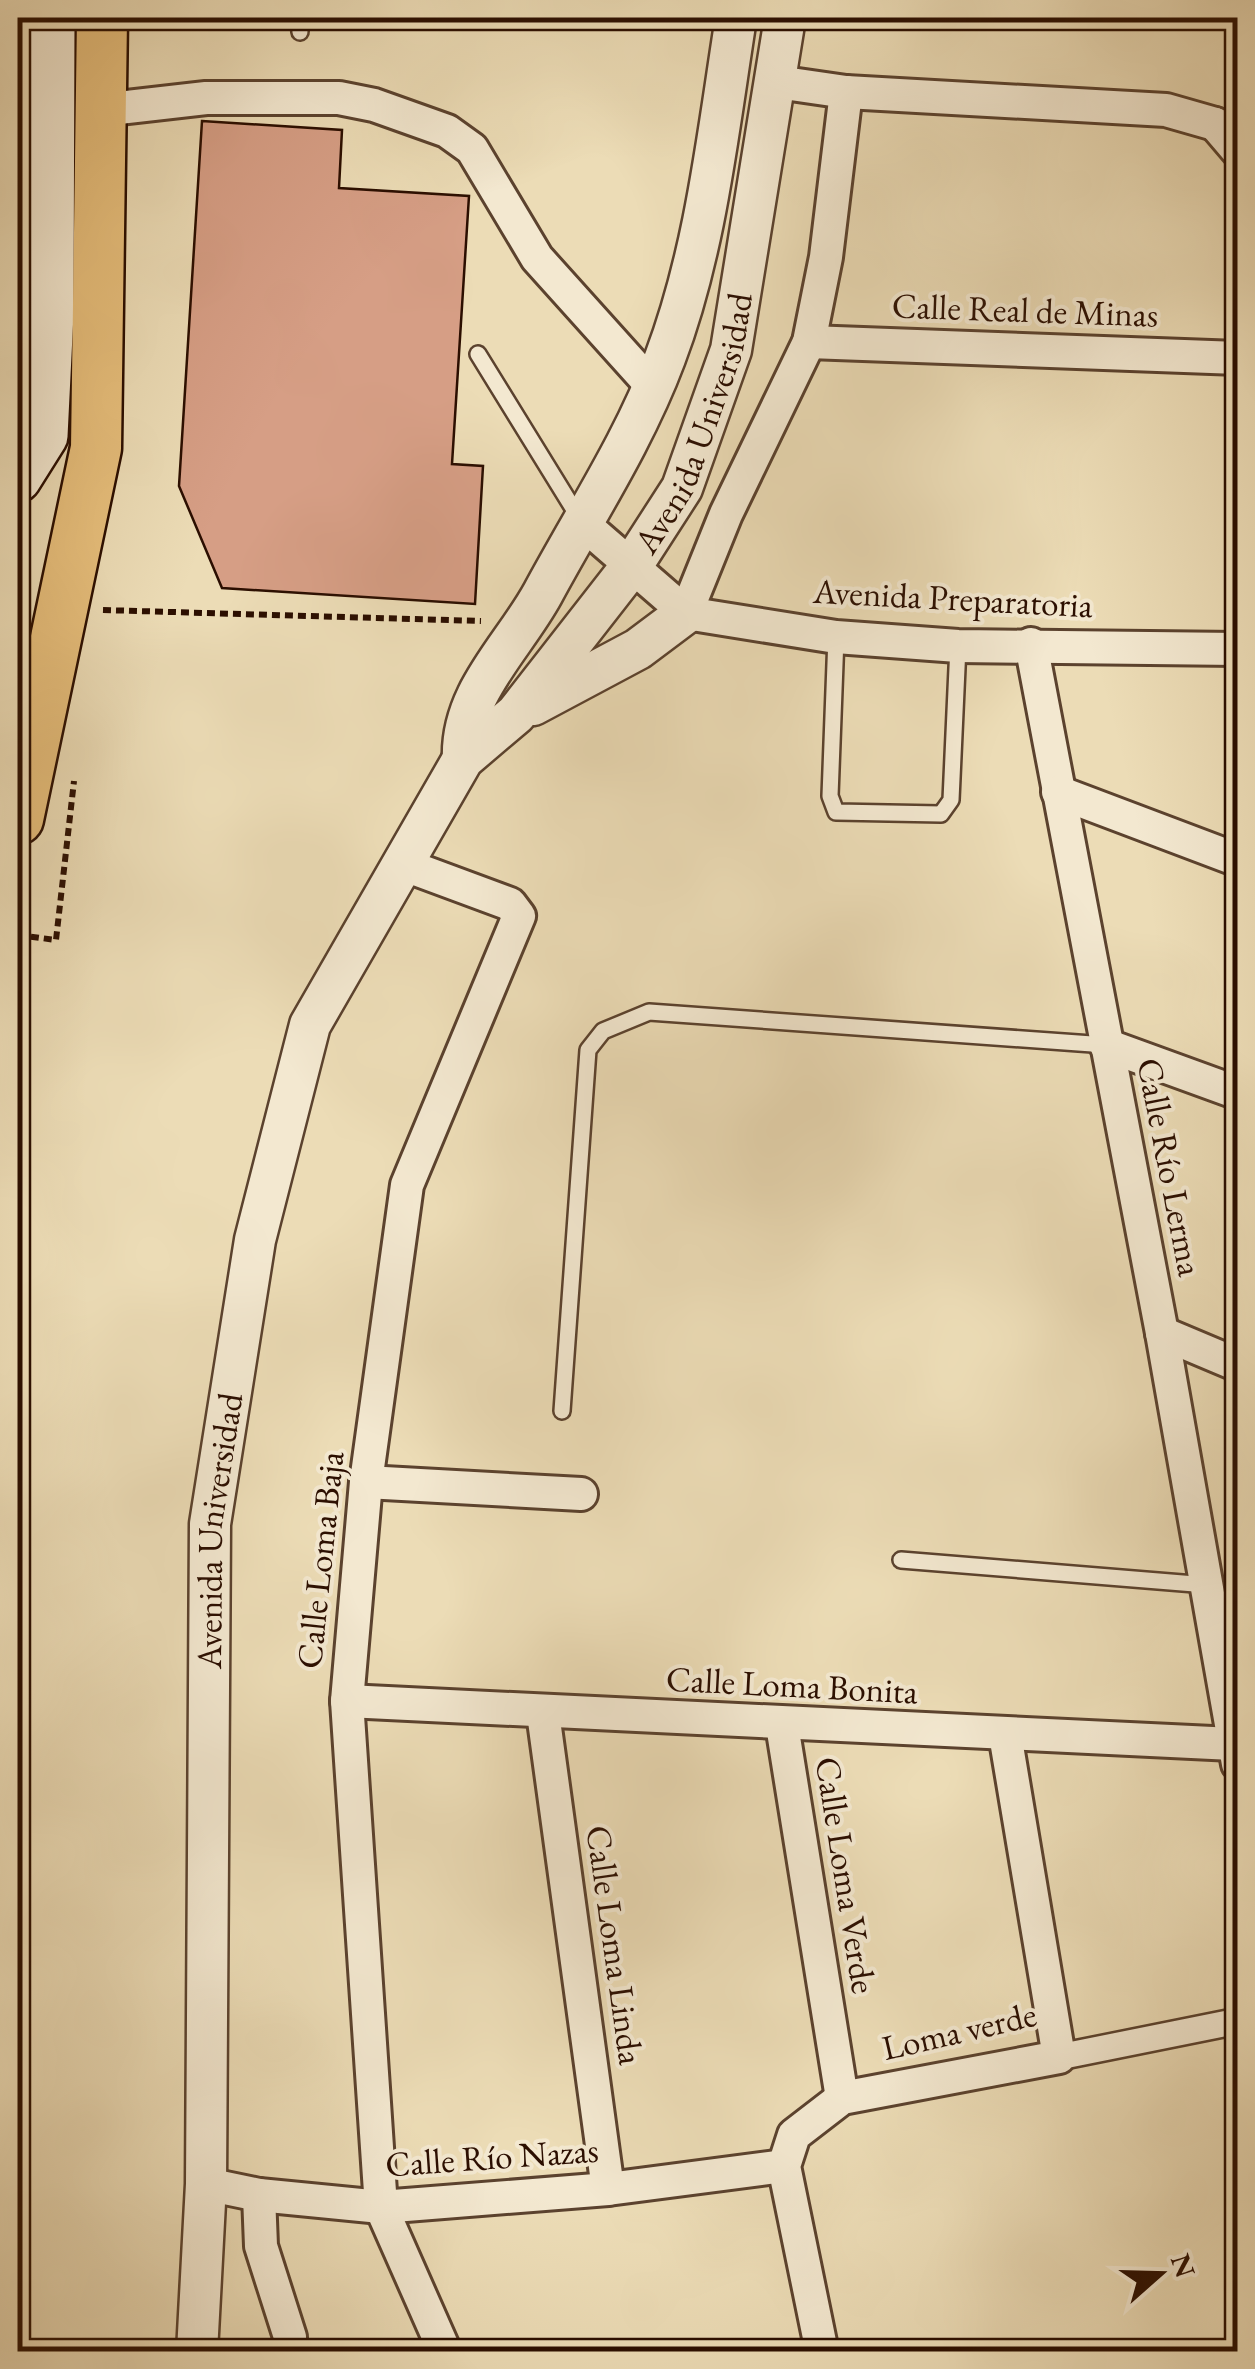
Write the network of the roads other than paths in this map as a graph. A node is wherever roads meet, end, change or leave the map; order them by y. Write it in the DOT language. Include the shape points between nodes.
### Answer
graph roads {
  1 [pos="52,18"];
  2 [pos="102,18"];
  3 [pos="736,18"];
  4 [pos="785,18"];
  5 [pos="777,82"];
  6 [pos="846,92"];
  7 [pos="101,110"];
  8 [pos="1226,119"];
  9 [pos="1238,151"];
  10 [pos="809,342"];
  11 [pos="478,354"];
  12 [pos="1238,358"];
  13 [pos="652,387"];
  14 [pos="18,479"];
  15 [pos="581,522"];
  16 [pos="633,564"];
  17 [pos="686,614"];
  18 [pos="836,637"];
  19 [pos="1031,644"];
  20 [pos="958,646"];
  21 [pos="1238,649"];
  22 [pos="516,714"];
  23 [pos="463,759"];
  24 [pos="1058,792"];
  25 [pos="18,819"];
  26 [pos="1238,860"];
  27 [pos="402,864"];
  28 [pos="1106,1045"];
  29 [pos="1238,1092"];
  30 [pos="1162,1333"];
  31 [pos="1238,1364"];
  32 [pos="562,1411"];
  33 [pos="366,1482"];
  34 [pos="581,1494"];
  35 [pos="901,1560"];
  36 [pos="1207,1585"];
  37 [pos="347,1701"];
  38 [pos="543,1713"];
  39 [pos="782,1725"];
  40 [pos="1005,1734"];
  41 [pos="1236,1754"];
  42 [pos="1238,2022"];
  43 [pos="1059,2057"];
  44 [pos="842,2098"];
  45 [pos="784,2166"];
  46 [pos="206,2184"];
  47 [pos="608,2189"];
  48 [pos="259,2196"];
  49 [pos="381,2207"];
  50 [pos="197,2352"];
  51 [pos="290,2352"];
  52 [pos="444,2352"];
  53 [pos="822,2352"];
  1 -- 14 [label="main road" via="45,436"];
  2 -- 7 [label="main road"];
  3 -- 13 [label="street, Avenida Universidad" via="685,302"];
  4 -- 5 [label="street, Avenida Universidad"];
  5 -- 6 [label="street"];
  5 -- 16 [label="street, Avenida Universidad" via="730,350 682,488"];
  6 -- 8 [label="street"];
  6 -- 10 [label="street"];
  7 -- 13 [label="street" via="224,97 339,98 447,131 472,149 537,258"];
  7 -- 25 [label="main road" via="96,448"];
  8 -- 9 [label="street"];
  10 -- 12 [label="street, Calle Real de Minas"];
  10 -- 17 [label="street"];
  11 -- 15 [label="lane"];
  13 -- 15 [label="street, Avenida Universidad" via="625,450"];
  15 -- 16 [label="street"];
  15 -- 23 [label="street, Avenida Universidad" via="527,623 467,712"];
  16 -- 17 [label="street"];
  16 -- 22 [label="street, Avenida Universidad"];
  17 -- 18 [label="street, Avenida Preparatoria"];
  17 -- 22 [label="street" via="638,649"];
  18 -- 20 [label="street, Avenida Preparatoria"];
  18 -- 20 [label="lane" via="830,796 836,812 941,814 950,800"];
  19 -- 20 [label="street, Avenida Preparatoria"];
  19 -- 21 [label="street, Avenida Preparatoria"];
  19 -- 24 [label="street, Calle Río Lerma"];
  22 -- 23 [label="street, Avenida Universidad"];
  23 -- 27 [label="street, Avenida Universidad"];
  24 -- 26 [label="street"];
  24 -- 28 [label="street, Calle Río Lerma"];
  27 -- 33 [label="street, Calle Loma Baja" via="510,904 519,916 407,1186"];
  27 -- 46 [label="street, Avenida Universidad" via="310,1025 255,1240 210,1524"];
  28 -- 29 [label="street"];
  28 -- 30 [label="street, Calle Río Lerma"];
  28 -- 32 [label="lane" via="648,1012 604,1032 588,1050"];
  30 -- 31 [label="street"];
  30 -- 36 [label="street, Calle Río Lerma"];
  33 -- 34 [label="street"];
  33 -- 37 [label="street, Calle Loma Baja"];
  35 -- 36 [label="lane"];
  36 -- 41 [label="street, Calle Río Lerma"];
  37 -- 38 [label="street, Calle Loma Bonita"];
  37 -- 49 [label="street, Calle Loma Baja"];
  38 -- 39 [label="street, Calle Loma Bonita"];
  38 -- 47 [label="street, Calle Loma Linda"];
  39 -- 40 [label="street, Calle Loma Bonita"];
  39 -- 44 [label="street, Calle Loma Verde"];
  40 -- 41 [label="street, Calle Loma Bonita"];
  40 -- 43 [label="street, Loma verde"];
  42 -- 43 [label="street"];
  43 -- 44 [label="street, Loma verde"];
  44 -- 45 [label="street, Loma verde" via="794,2135"];
  45 -- 47 [label="street, Calle Río Nazas"];
  45 -- 53 [label="street"];
  46 -- 48 [label="street, Calle Río Nazas"];
  46 -- 50 [label="street, Avenida Universidad"];
  47 -- 49 [label="street, Calle Río Nazas"];
  48 -- 49 [label="street, Calle Río Nazas"];
  48 -- 51 [label="street" via="262,2246"];
  49 -- 52 [label="street, Calle Loma Baja"];
}
